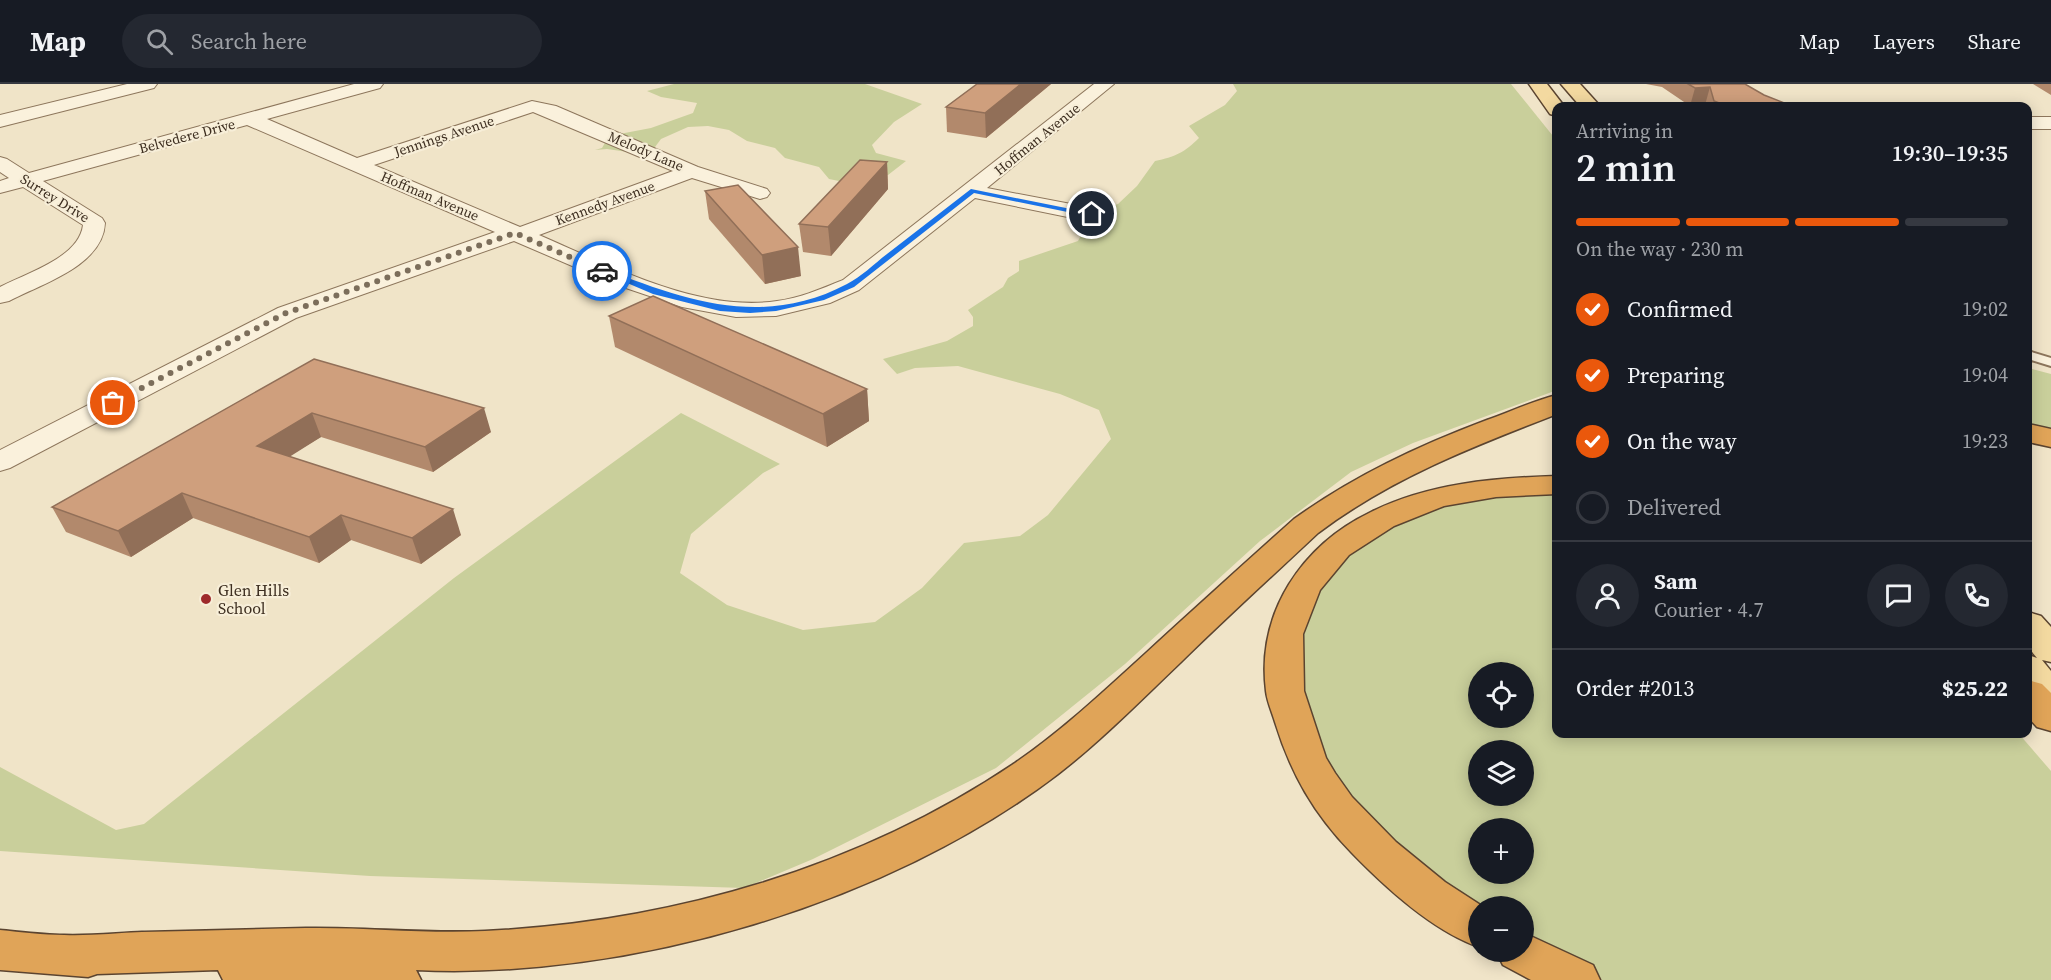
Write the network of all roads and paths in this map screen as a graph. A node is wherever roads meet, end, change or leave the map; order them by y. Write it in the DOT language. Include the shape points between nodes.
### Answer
graph roads {
  1 [pos="148,84"];
  2 [pos="374,84"];
  3 [pos="1105,84"];
  4 [pos="1538,84"];
  5 [pos="1570,84"];
  6 [pos="1586,102"];
  7 [pos="1552,103"];
  8 [pos="532,106"];
  9 [pos="2032,116"];
  10 [pos="2051,116"];
  11 [pos="250,119"];
  12 [pos="0,121"];
  13 [pos="2032,123"];
  14 [pos="2051,123"];
  15 [pos="0,163"];
  16 [pos="354,165"];
  17 [pos="691,171"];
  18 [pos="26,180"];
  19 [pos="0,187"];
  20 [pos="973,191"];
  21 [pos="760,194"];
  22 [pos="1092,214"];
  23 [pos="517,234"];
  24 [pos="0,296"];
  25 [pos="2032,356"];
  26 [pos="2051,362"];
  27 [pos="1552,406"];
  28 [pos="2032,434"];
  29 [pos="2051,438"];
  30 [pos="0,462"];
  31 [pos="1552,485"];
  32 [pos="2032,629"];
  33 [pos="2051,650"];
  34 [pos="2032,673"];
  35 [pos="2032,697"];
  36 [pos="2051,697"];
  37 [pos="2051,717"];
  38 [pos="1468,921"];
  39 [pos="0,950"];
  40 [pos="65,955"];
  41 [pos="1534,959"];
  42 [pos="397,980"];
  43 [pos="1576,980"];
  1 -- 12 [label="street"];
  2 -- 11 [label="street, Belvedere Drive"];
  3 -- 20 [label="street, Hoffman Avenue"];
  4 -- 7 [label="main road"];
  5 -- 6 [label="main road"];
  8 -- 16 [label="street, Jennings Avenue"];
  8 -- 17 [label="street, Melody Lane"];
  9 -- 10 [label="street"];
  11 -- 16 [label="street, Hoffman Avenue"];
  11 -- 18 [label="street, Belvedere Drive"];
  13 -- 14 [label="street"];
  15 -- 18 [label="street, Surrey Drive"];
  16 -- 23 [label="street, Hoffman Avenue"];
  17 -- 21 [label="street, Melody Lane"];
  17 -- 23 [label="street, Kennedy Avenue"];
  18 -- 19 [label="street, Belvedere Drive"];
  18 -- 24 [label="street, Surrey Drive" via="94,223 94,231 85,250 75,258"];
  20 -- 22 [label="street"];
  20 -- 23 [label="street, Hoffman Avenue" via="851,285 812,301 776,309 720,308 656,292"];
  23 -- 30 [label="street, Kennedy Avenue" via="286,313"];
  25 -- 26 [label="lane"];
  27 -- 40 [label="highway" via="1410,462 1345,496 1306,526 1082,733 1030,773 935,831 816,882 759,902 654,929 545,946 458,952 343,947"];
  28 -- 29 [label="highway"];
  31 -- 38 [label="highway" via="1447,495 1372,522 1334,549 1318,567 1293,607 1286,630 1283,682 1288,708 1307,760 1322,784 1341,812 1394,865"];
  32 -- 33 [label="main road"];
  34 -- 36 [label="main road"];
  35 -- 37 [label="highway"];
  39 -- 40 [label="highway"];
  40 -- 42 [label="highway"];
  41 -- 43 [label="highway"];
}
